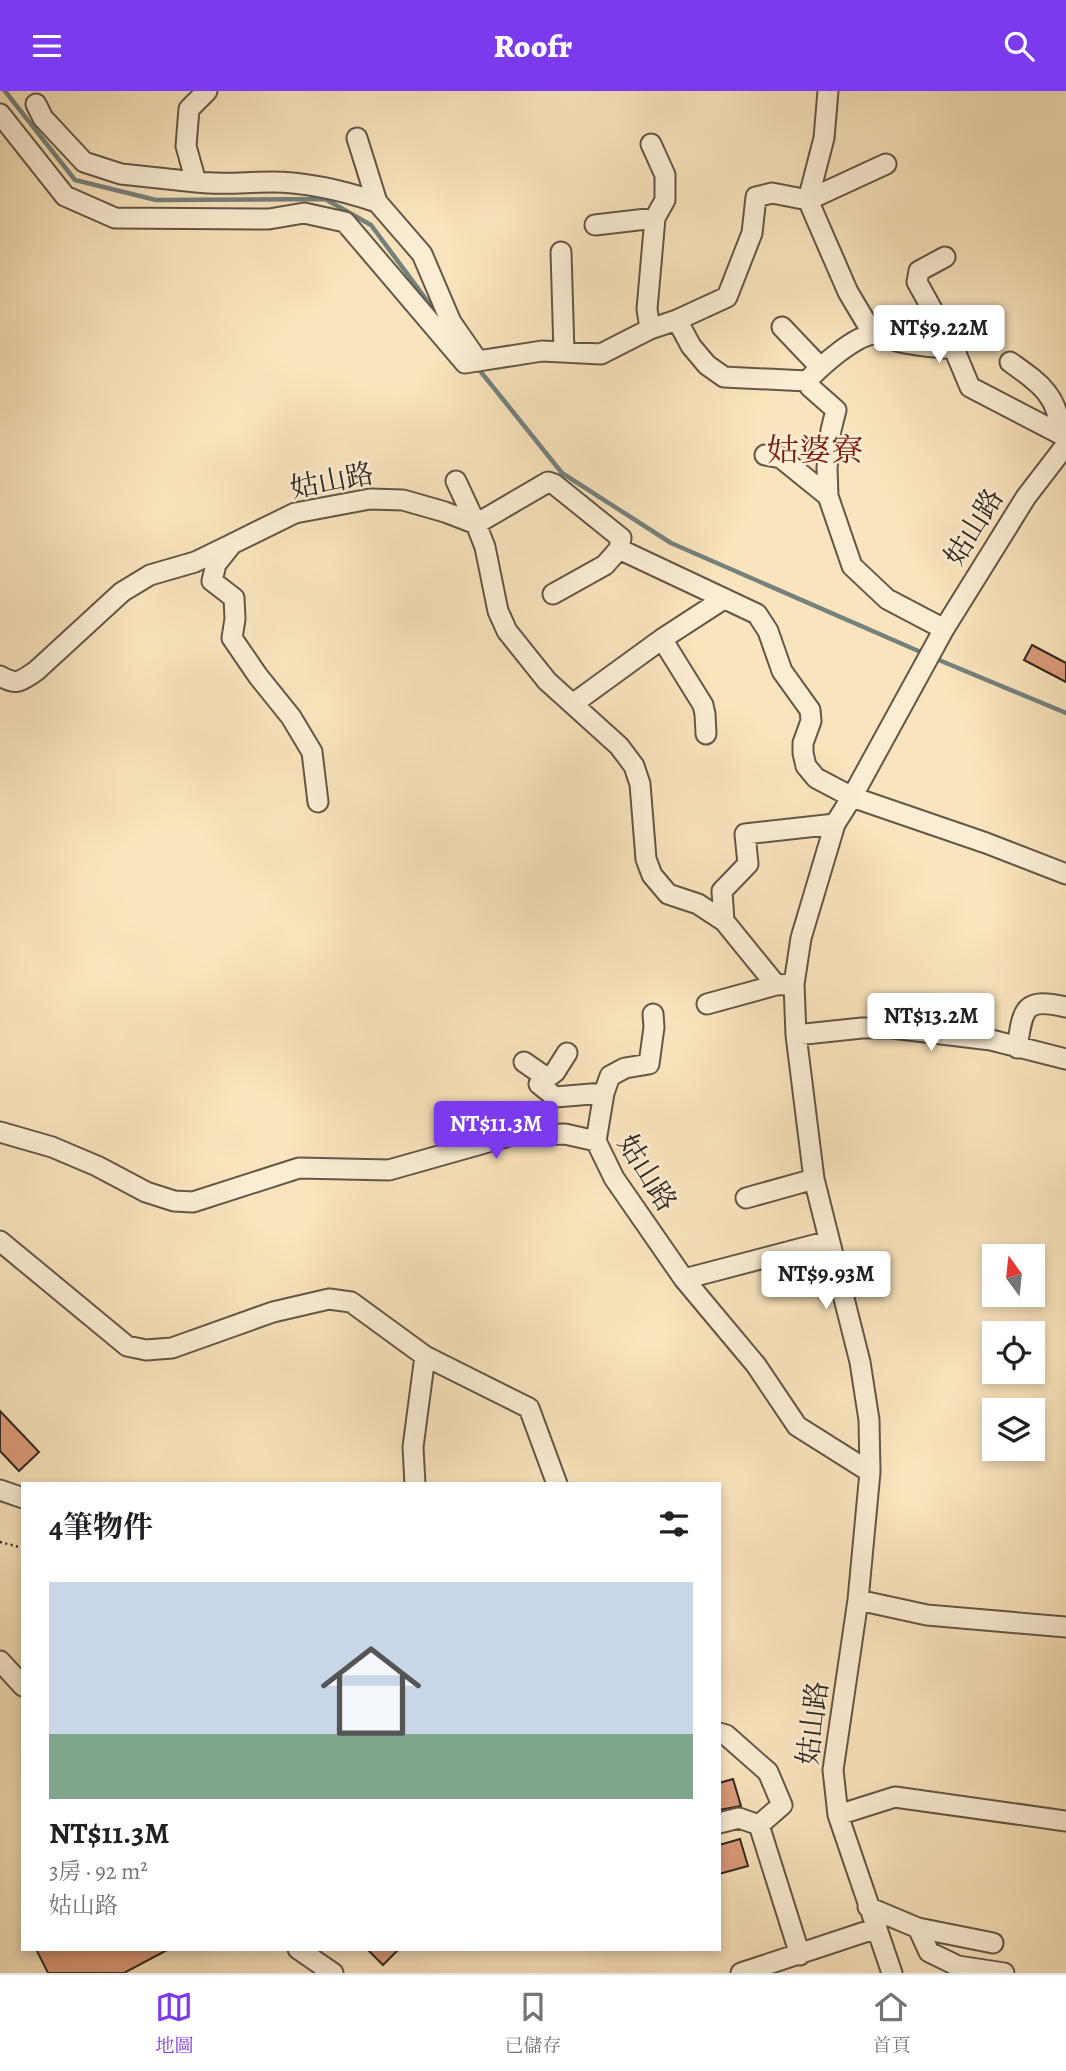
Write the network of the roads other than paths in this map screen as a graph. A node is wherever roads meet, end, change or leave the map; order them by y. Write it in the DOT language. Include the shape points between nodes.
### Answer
graph roads {
  1 [pos="207,91"];
  2 [pos="828,91"];
  3 [pos="36,104"];
  4 [pos="0,114"];
  5 [pos="357,138"];
  6 [pos="651,144"];
  7 [pos="886,164"];
  8 [pos="196,182"];
  9 [pos="808,199"];
  10 [pos="377,202"];
  11 [pos="655,218"];
  12 [pos="595,225"];
  13 [pos="561,252"];
  14 [pos="945,257"];
  15 [pos="677,320"];
  16 [pos="782,327"];
  17 [pos="650,329"];
  18 [pos="873,334"];
  19 [pos="954,349"];
  20 [pos="564,352"];
  21 [pos="478,361"];
  22 [pos="1010,362"];
  23 [pos="814,374"];
  24 [pos="1064,438"];
  25 [pos="765,455"];
  26 [pos="456,481"];
  27 [pos="828,496"];
  28 [pos="476,524"];
  29 [pos="232,544"];
  30 [pos="619,549"];
  31 [pos="553,594"];
  32 [pos="722,600"];
  33 [pos="939,637"];
  34 [pos="662,639"];
  35 [pos="0,675"];
  36 [pos="574,703"];
  37 [pos="706,734"];
  38 [pos="852,797"];
  39 [pos="318,802"];
  40 [pos="835,824"];
  41 [pos="1066,874"];
  42 [pos="724,921"];
  43 [pos="785,985"];
  44 [pos="707,1004"];
  45 [pos="1066,1007"];
  46 [pos="653,1014"];
  47 [pos="796,1035"];
  48 [pos="1017,1048"];
  49 [pos="567,1053"];
  50 [pos="1066,1059"];
  51 [pos="524,1062"];
  52 [pos="547,1078"];
  53 [pos="604,1093"];
  54 [pos="0,1132"];
  55 [pos="596,1141"];
  56 [pos="814,1179"];
  57 [pos="746,1198"];
  58 [pos="0,1241"];
  59 [pos="829,1241"];
  60 [pos="684,1279"];
  61 [pos="425,1356"];
  62 [pos="870,1472"];
  63 [pos="415,1482"];
  64 [pos="556,1482"];
  65 [pos="0,1490"];
  66 [pos="21,1497"];
  67 [pos="858,1600"];
  68 [pos="1066,1627"];
  69 [pos="0,1661"];
  70 [pos="21,1684"];
  71 [pos="721,1734"];
  72 [pos="838,1815"];
  73 [pos="1066,1821"];
  74 [pos="721,1822"];
  75 [pos="759,1825"];
  76 [pos="868,1907"];
  77 [pos="918,1928"];
  78 [pos="877,1929"];
  79 [pos="993,1943"];
  80 [pos="301,1951"];
  81 [pos="800,1955"];
  82 [pos="333,1973"];
  83 [pos="741,1973"];
  84 [pos="891,1973"];
  85 [pos="1004,1973"];
  1 -- 8 [label="street" via="189,109 186,146"];
  2 -- 9 [label="street" via="824,138"];
  3 -- 8 [label="street" via="43,118 84,162 121,174"];
  4 -- 21 [label="street" via="65,196 115,218 268,219 304,213 345,222 465,363"];
  5 -- 10 [label="street"];
  6 -- 11 [label="street" via="665,174 665,200"];
  7 -- 9 [label="street"];
  8 -- 10 [label="street" via="273,182 340,190"];
  9 -- 15 [label="street" via="772,193 756,197 752,233 727,296"];
  9 -- 18 [label="street" via="848,292"];
  10 -- 21 [label="street" via="422,254 451,322"];
  11 -- 12 [label="street"];
  11 -- 17 [label="street" via="646,309"];
  13 -- 20 [label="street"];
  14 -- 19 [label="street" via="919,271 917,282"];
  15 -- 17 [label="street"];
  15 -- 23 [label="street" via="691,346 724,377"];
  16 -- 23 [label="street"];
  17 -- 20 [label="street" via="601,354"];
  18 -- 19 [label="street"];
  18 -- 23 [label="street"];
  19 -- 24 [label="street" via="970,387"];
  20 -- 21 [label="street"];
  22 -- 24 [label="street" via="1041,385 1052,401"];
  23 -- 27 [label="street" via="810,387 835,410"];
  24 -- 33 [label="street, 姑山路"];
  25 -- 27 [label="street" via="781,458"];
  26 -- 28 [label="street"];
  27 -- 33 [label="street" via="852,566"];
  28 -- 29 [label="street, 姑山路" via="403,500 370,499 295,513"];
  28 -- 30 [label="street" via="548,482 621,538"];
  28 -- 36 [label="street" via="502,622 547,681"];
  29 -- 35 [label="street, 姑山路" via="195,562 150,575 122,592 21,681"];
  29 -- 39 [label="street" via="216,564 212,581 234,598 232,638 312,752"];
  30 -- 31 [label="street" via="605,565"];
  30 -- 32 [label="street"];
  32 -- 34 [label="street"];
  32 -- 38 [label="street" via="763,621 782,671 810,710 803,743 806,766 816,778"];
  33 -- 38 [label="street, 姑山路"];
  34 -- 36 [label="street"];
  34 -- 37 [label="street" via="703,705"];
  36 -- 42 [label="street" via="634,766 652,875 668,894 698,904"];
  38 -- 40 [label="street, 姑山路"];
  38 -- 41 [label="street"];
  40 -- 42 [label="street" via="746,834 748,864 722,891"];
  40 -- 43 [label="street, 姑山路"];
  42 -- 43 [label="street"];
  43 -- 44 [label="street"];
  43 -- 47 [label="street, 姑山路"];
  45 -- 48 [label="street" via="1044,1002 1031,1005 1021,1017"];
  46 -- 53 [label="street" via="649,1063 610,1076"];
  47 -- 48 [label="street" via="892,1028 991,1040"];
  47 -- 56 [label="street, 姑山路"];
  48 -- 50 [label="street"];
  49 -- 52 [label="street"];
  51 -- 52 [label="street"];
  52 -- 53 [label="street" via="539,1084 555,1097"];
  53 -- 55 [label="street"];
  54 -- 55 [label="street, 姑山路" via="52,1147 146,1192 193,1202 299,1168 389,1170 513,1135 565,1134"];
  55 -- 60 [label="street, 姑山路" via="614,1178"];
  56 -- 57 [label="street"];
  56 -- 59 [label="street, 姑山路"];
  58 -- 61 [label="street" via="127,1346 172,1348 273,1312 329,1299 351,1302"];
  59 -- 60 [label="street"];
  59 -- 62 [label="street, 姑山路" via="860,1362 869,1420"];
  60 -- 62 [label="street, 姑山路" via="756,1365 797,1426"];
  61 -- 63 [label="street" via="413,1447"];
  61 -- 64 [label="street" via="529,1408"];
  62 -- 67 [label="street, 姑山路"];
  65 -- 66 [label="street"];
  67 -- 68 [label="street" via="927,1615"];
  67 -- 72 [label="street, 姑山路" via="833,1770"];
  69 -- 70 [label="street"];
  71 -- 75 [label="street" via="768,1772 782,1805"];
  72 -- 73 [label="street" via="895,1797"];
  72 -- 76 [label="street, 姑山路"];
  74 -- 75 [label="street" via="739,1818"];
  75 -- 81 [label="street"];
  76 -- 77 [label="street"];
  76 -- 78 [label="street, 姑山路"];
  77 -- 79 [label="street"];
  77 -- 85 [label="street" via="929,1952 958,1966"];
  78 -- 81 [label="street"];
  78 -- 84 [label="street, 姑山路"];
  80 -- 82 [label="street"];
  81 -- 83 [label="street"];
}
